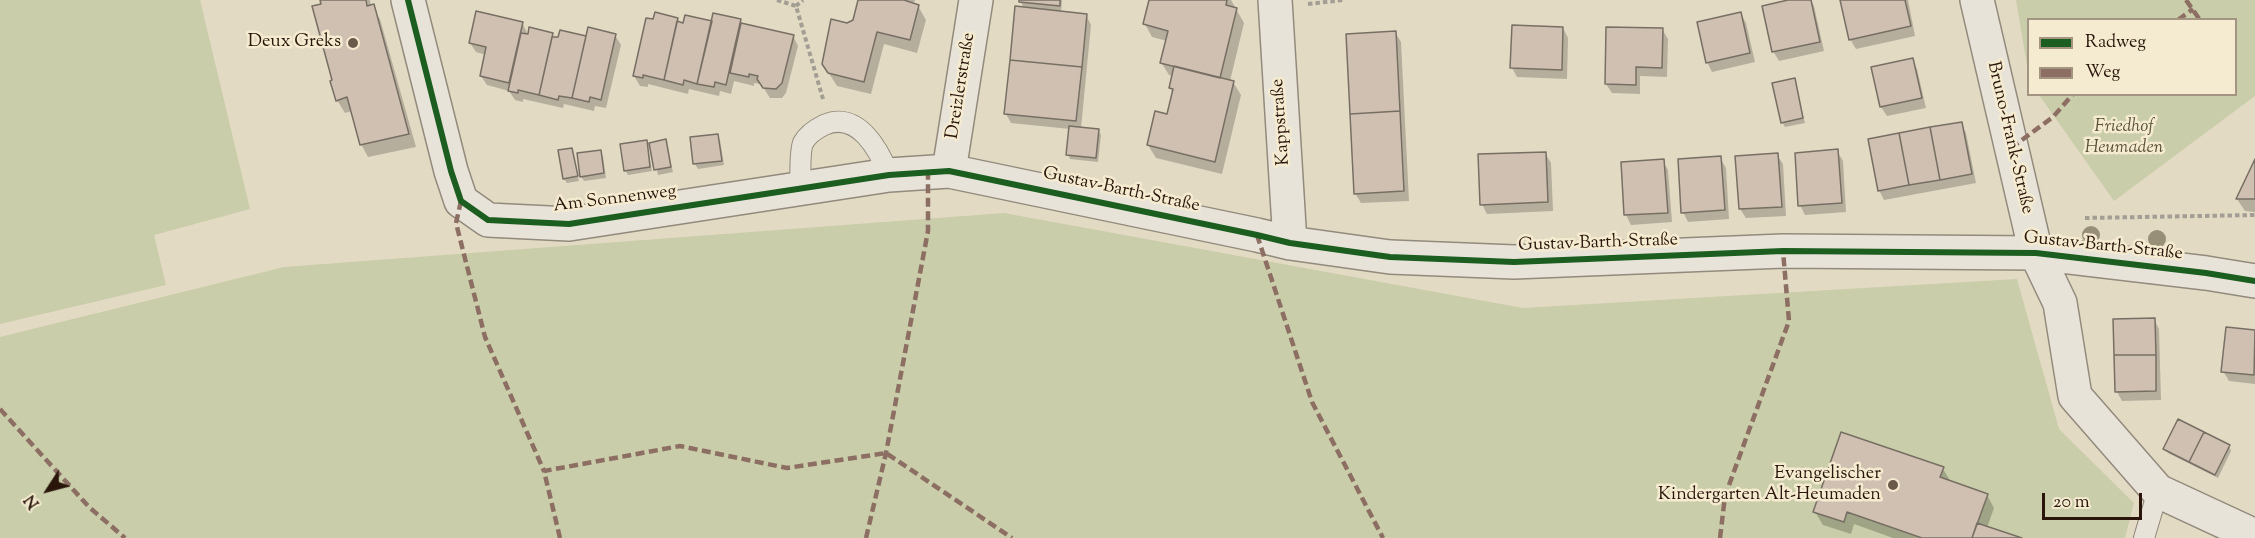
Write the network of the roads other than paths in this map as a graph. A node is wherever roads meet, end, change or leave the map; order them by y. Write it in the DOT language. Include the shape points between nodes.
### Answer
graph roads {
  1 [pos="408,0"];
  2 [pos="976,0"];
  3 [pos="1275,0"];
  4 [pos="1977,0"];
  5 [pos="949,171"];
  6 [pos="889,175"];
  7 [pos="800,190"];
  8 [pos="1290,243"];
  9 [pos="2036,253"];
  10 [pos="2255,281"];
  11 [pos="2158,491"];
  12 [pos="2255,536"];
  13 [pos="2144,538"];
  1 -- 7 [label="street, Am Sonnenweg" via="461,201 488,220 570,224"];
  2 -- 5 [label="street, Dreizlerstraße"];
  3 -- 8 [label="street, Kappstraße"];
  4 -- 9 [label="street, Bruno-Frank-Straße"];
  5 -- 6 [label="street, Am Sonnenweg"];
  5 -- 8 [label="street, Gustav-Barth-Straße"];
  6 -- 7 [label="street, Am Sonnenweg"];
  6 -- 7 [label="lane" via="880,151 865,133 848,123 830,123 815,130 803,144"];
  8 -- 9 [label="street, Gustav-Barth-Straße" via="1390,257 1514,262 1783,251"];
  9 -- 10 [label="street, Gustav-Barth-Straße"];
  9 -- 11 [label="street, Bruno-Frank-Straße" via="2060,303 2075,396"];
  11 -- 12 [label="street, Bruno-Frank-Straße"];
  11 -- 13 [label="lane"];
}
